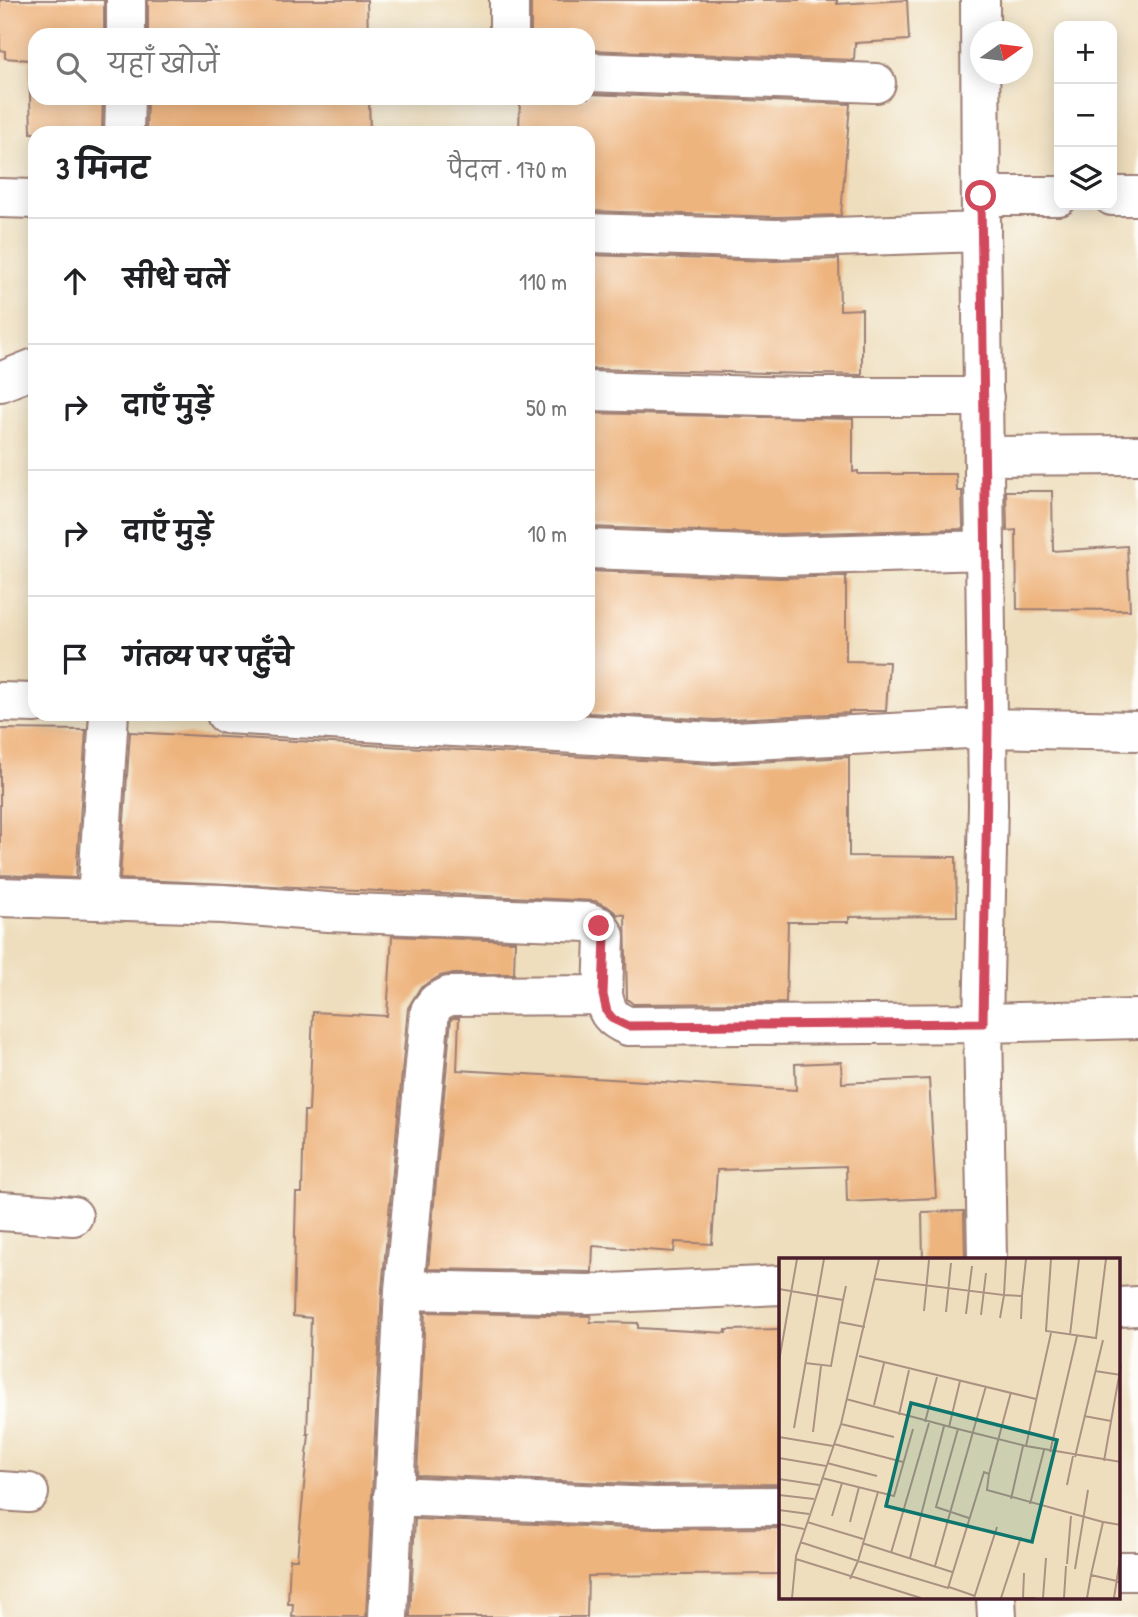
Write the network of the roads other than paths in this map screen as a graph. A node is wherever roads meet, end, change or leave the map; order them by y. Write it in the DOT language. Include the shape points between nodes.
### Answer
graph roads {
  1 [pos="126,0"];
  2 [pos="509,0"];
  3 [pos="980,0"];
  4 [pos="126,28"];
  5 [pos="509,28"];
  6 [pos="595,72"];
  7 [pos="876,83"];
  8 [pos="125,105"];
  9 [pos="124,126"];
  10 [pos="1117,196"];
  11 [pos="1138,196"];
  12 [pos="1054,197"];
  13 [pos="0,198"];
  14 [pos="28,199"];
  15 [pos="981,214"];
  16 [pos="595,233"];
  17 [pos="28,371"];
  18 [pos="0,382"];
  19 [pos="595,391"];
  20 [pos="984,397"];
  21 [pos="1138,455"];
  22 [pos="985,456"];
  23 [pos="595,549"];
  24 [pos="985,550"];
  25 [pos="0,702"];
  26 [pos="28,703"];
  27 [pos="109,721"];
  28 [pos="348,721"];
  29 [pos="988,728"];
  30 [pos="1138,731"];
  31 [pos="0,897"];
  32 [pos="97,899"];
  33 [pos="603,995"];
  34 [pos="1138,1019"];
  35 [pos="983,1023"];
  36 [pos="0,1211"];
  37 [pos="73,1216"];
  38 [pos="987,1258"];
  39 [pos="779,1285"];
  40 [pos="404,1290"];
  41 [pos="1138,1306"];
  42 [pos="1120,1307"];
  43 [pos="393,1496"];
  44 [pos="779,1506"];
  45 [pos="1120,1571"];
  46 [pos="1138,1571"];
  47 [pos="388,1617"];
  1 -- 4 [label="street"];
  2 -- 5 [label="street"];
  3 -- 15 [label="street"];
  6 -- 7 [label="street"];
  8 -- 9 [label="street"];
  10 -- 11 [label="street"];
  12 -- 15 [label="street"];
  13 -- 14 [label="street"];
  15 -- 16 [label="street" via="776,239"];
  15 -- 20 [label="street"];
  17 -- 18 [label="street"];
  19 -- 20 [label="street"];
  20 -- 22 [label="street"];
  21 -- 22 [label="street"];
  22 -- 24 [label="street"];
  23 -- 24 [label="street" via="781,556"];
  24 -- 29 [label="street"];
  25 -- 26 [label="street"];
  27 -- 32 [label="street"];
  28 -- 29 [label="street" via="715,742"];
  29 -- 30 [label="street"];
  29 -- 35 [label="street"];
  31 -- 32 [label="street"];
  32 -- 33 [label="street" via="588,922 599,926 605,936"];
  33 -- 35 [label="street" via="607,1012 628,1026"];
  33 -- 40 [label="street" via="449,996 430,1011"];
  34 -- 35 [label="street"];
  35 -- 38 [label="street"];
  36 -- 37 [label="street"];
  39 -- 40 [label="street" via="588,1294"];
  40 -- 43 [label="street"];
  41 -- 42 [label="street"];
  43 -- 44 [label="street" via="655,1507"];
  43 -- 47 [label="street"];
  45 -- 46 [label="street"];
}
